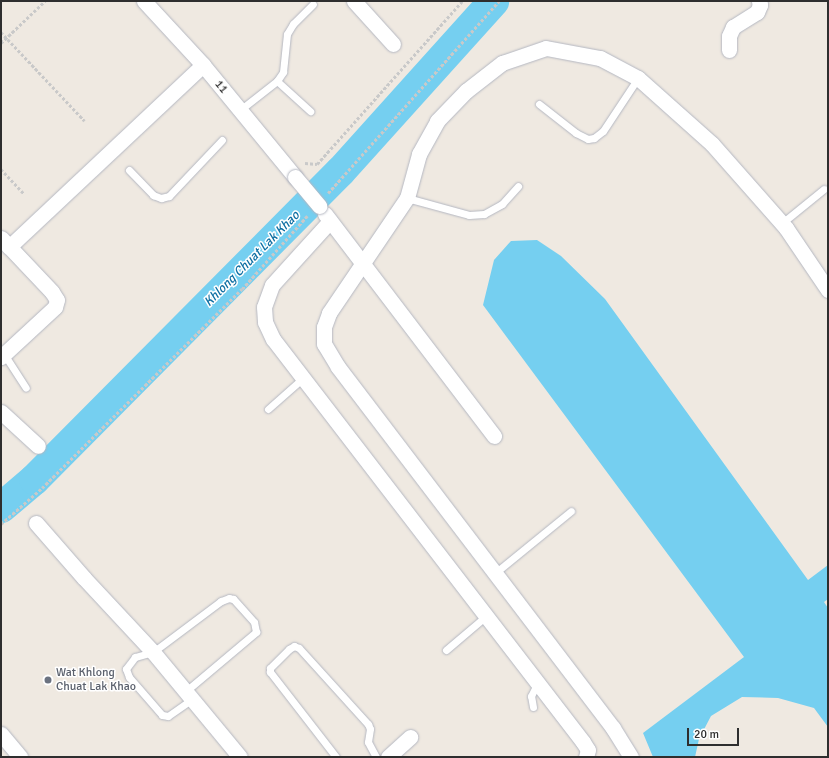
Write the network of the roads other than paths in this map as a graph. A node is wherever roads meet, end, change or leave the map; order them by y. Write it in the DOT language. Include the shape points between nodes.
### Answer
graph roads {
  1 [pos="144,1"];
  2 [pos="354,1"];
  3 [pos="759,1"];
  4 [pos="313,4"];
  5 [pos="393,44"];
  6 [pos="729,50"];
  7 [pos="203,65"];
  8 [pos="638,78"];
  9 [pos="277,81"];
  10 [pos="539,104"];
  11 [pos="240,110"];
  12 [pos="310,111"];
  13 [pos="222,140"];
  14 [pos="128,170"];
  15 [pos="518,186"];
  16 [pos="824,189"];
  17 [pos="407,198"];
  18 [pos="330,221"];
  19 [pos="782,223"];
  20 [pos="5,242"];
  21 [pos="364,263"];
  22 [pos="828,290"];
  23 [pos="3,356"];
  24 [pos="303,378"];
  25 [pos="26,388"];
  26 [pos="268,409"];
  27 [pos="1,412"];
  28 [pos="494,436"];
  29 [pos="38,446"];
  30 [pos="571,511"];
  31 [pos="36,523"];
  32 [pos="494,573"];
  33 [pos="486,616"];
  34 [pos="446,650"];
  35 [pos="153,652"];
  36 [pos="538,682"];
  37 [pos="189,695"];
  38 [pos="533,707"];
  39 [pos="1,734"];
  40 [pos="410,738"];
  41 [pos="20,757"];
  42 [pos="240,757"];
  43 [pos="336,757"];
  44 [pos="376,757"];
  45 [pos="388,757"];
  46 [pos="586,757"];
  47 [pos="631,757"];
  1 -- 7 [label="street, 11"];
  2 -- 5 [label="street"];
  3 -- 6 [label="street" via="760,5 756,12 733,27 729,36"];
  4 -- 9 [label="lane" via="293,24 287,34 283,72"];
  7 -- 11 [label="street, 11"];
  7 -- 20 [label="street"];
  8 -- 10 [label="lane" via="602,131 594,138 588,139 576,133"];
  8 -- 17 [label="street" via="600,58 546,48 502,63 466,91 437,121 419,154"];
  8 -- 19 [label="street" via="712,144"];
  9 -- 11 [label="lane"];
  9 -- 12 [label="lane"];
  11 -- 18 [label="street, 11, bridge"];
  13 -- 14 [label="lane" via="169,196 161,198 153,195"];
  15 -- 17 [label="lane" via="502,204 484,214 469,215"];
  16 -- 19 [label="lane"];
  17 -- 21 [label="street"];
  18 -- 21 [label="street, 11"];
  18 -- 24 [label="street" via="272,285 264,307 265,322 273,338"];
  19 -- 22 [label="street"];
  20 -- 23 [label="street" via="57,300 55,307"];
  21 -- 28 [label="street, 11"];
  21 -- 32 [label="street" via="328,313 324,327 324,344 338,367"];
  23 -- 25 [label="lane"];
  24 -- 26 [label="lane"];
  24 -- 33 [label="street"];
  27 -- 29 [label="street"];
  30 -- 32 [label="lane"];
  31 -- 35 [label="street"];
  32 -- 47 [label="street" via="613,728"];
  33 -- 34 [label="lane"];
  33 -- 36 [label="street"];
  35 -- 37 [label="street"];
  35 -- 37 [label="lane" via="130,661 126,669 129,677 162,714 168,716"];
  35 -- 37 [label="lane" via="221,601 229,598 233,599 254,622 256,632"];
  36 -- 38 [label="lane" via="531,696"];
  36 -- 46 [label="street" via="583,742 588,750"];
  37 -- 42 [label="street"];
  39 -- 41 [label="street"];
  40 -- 45 [label="street"];
  43 -- 44 [label="lane" via="270,672 270,668 294,646 299,648 368,724 368,742"];
}
